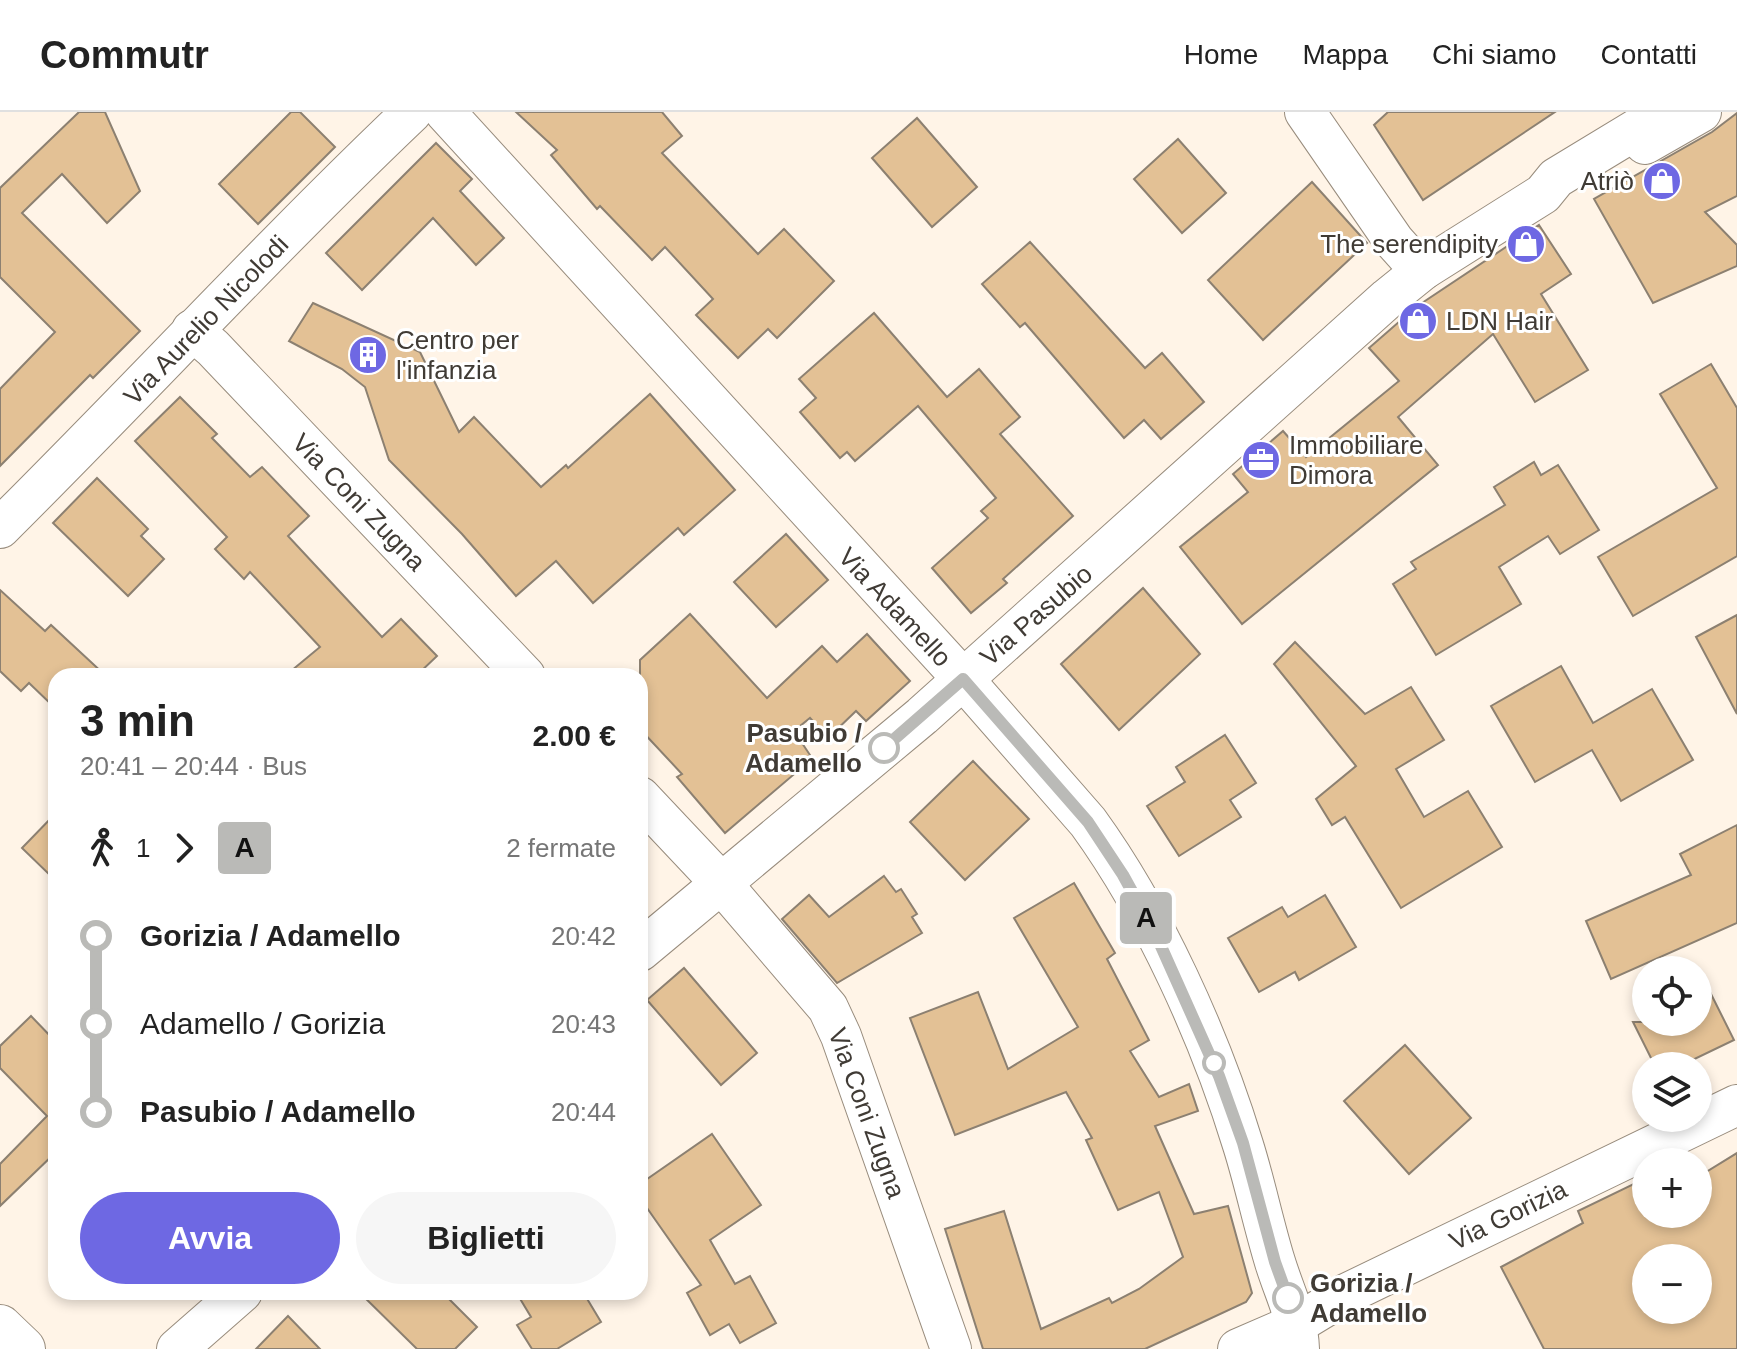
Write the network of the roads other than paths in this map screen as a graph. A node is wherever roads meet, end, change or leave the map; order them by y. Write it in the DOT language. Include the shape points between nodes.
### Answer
graph roads {
  1 [pos="412,112"];
  2 [pos="445,112"];
  3 [pos="1305,112"];
  4 [pos="1665,112"];
  5 [pos="1701,112"];
  6 [pos="1543,194"];
  7 [pos="1424,269"];
  8 [pos="192,330"];
  9 [pos="0,528"];
  10 [pos="517,668"];
  11 [pos="963,679"];
  12 [pos="648,805"];
  13 [pos="721,883"];
  14 [pos="648,944"];
  15 [pos="1737,1105"];
  16 [pos="233,1300"];
  17 [pos="0,1327"];
  18 [pos="1298,1336"];
  19 [pos="23,1349"];
  20 [pos="177,1349"];
  21 [pos="951,1349"];
  22 [pos="1238,1349"];
  1 -- 8 [label="street, Via Aurelio Nicolodi"];
  2 -- 11 [label="street, Via Adamello"];
  3 -- 7 [label="street" via="1394,241"];
  4 -- 6 [label="street" via="1556,178"];
  5 -- 6 [label="street" via="1562,193"];
  6 -- 7 [label="street, Via Pasubio"];
  7 -- 11 [label="street, Via Pasubio"];
  8 -- 9 [label="street, Via Aurelio Nicolodi"];
  8 -- 10 [label="street, Via Coni Zugna"];
  11 -- 13 [label="street, Via Pasubio"];
  11 -- 18 [label="street, Via Adamello" via="1088,822 1156,935 1219,1076"];
  12 -- 13 [label="street, Via Coni Zugna"];
  13 -- 14 [label="street, Via Pasubio"];
  13 -- 21 [label="street, Via Coni Zugna" via="828,1008"];
  15 -- 18 [label="street, Via Gorizia" via="1346,1294"];
  16 -- 20 [label="street"];
  17 -- 19 [label="main road"];
  18 -- 22 [label="street, Via Gorizia"];
}
